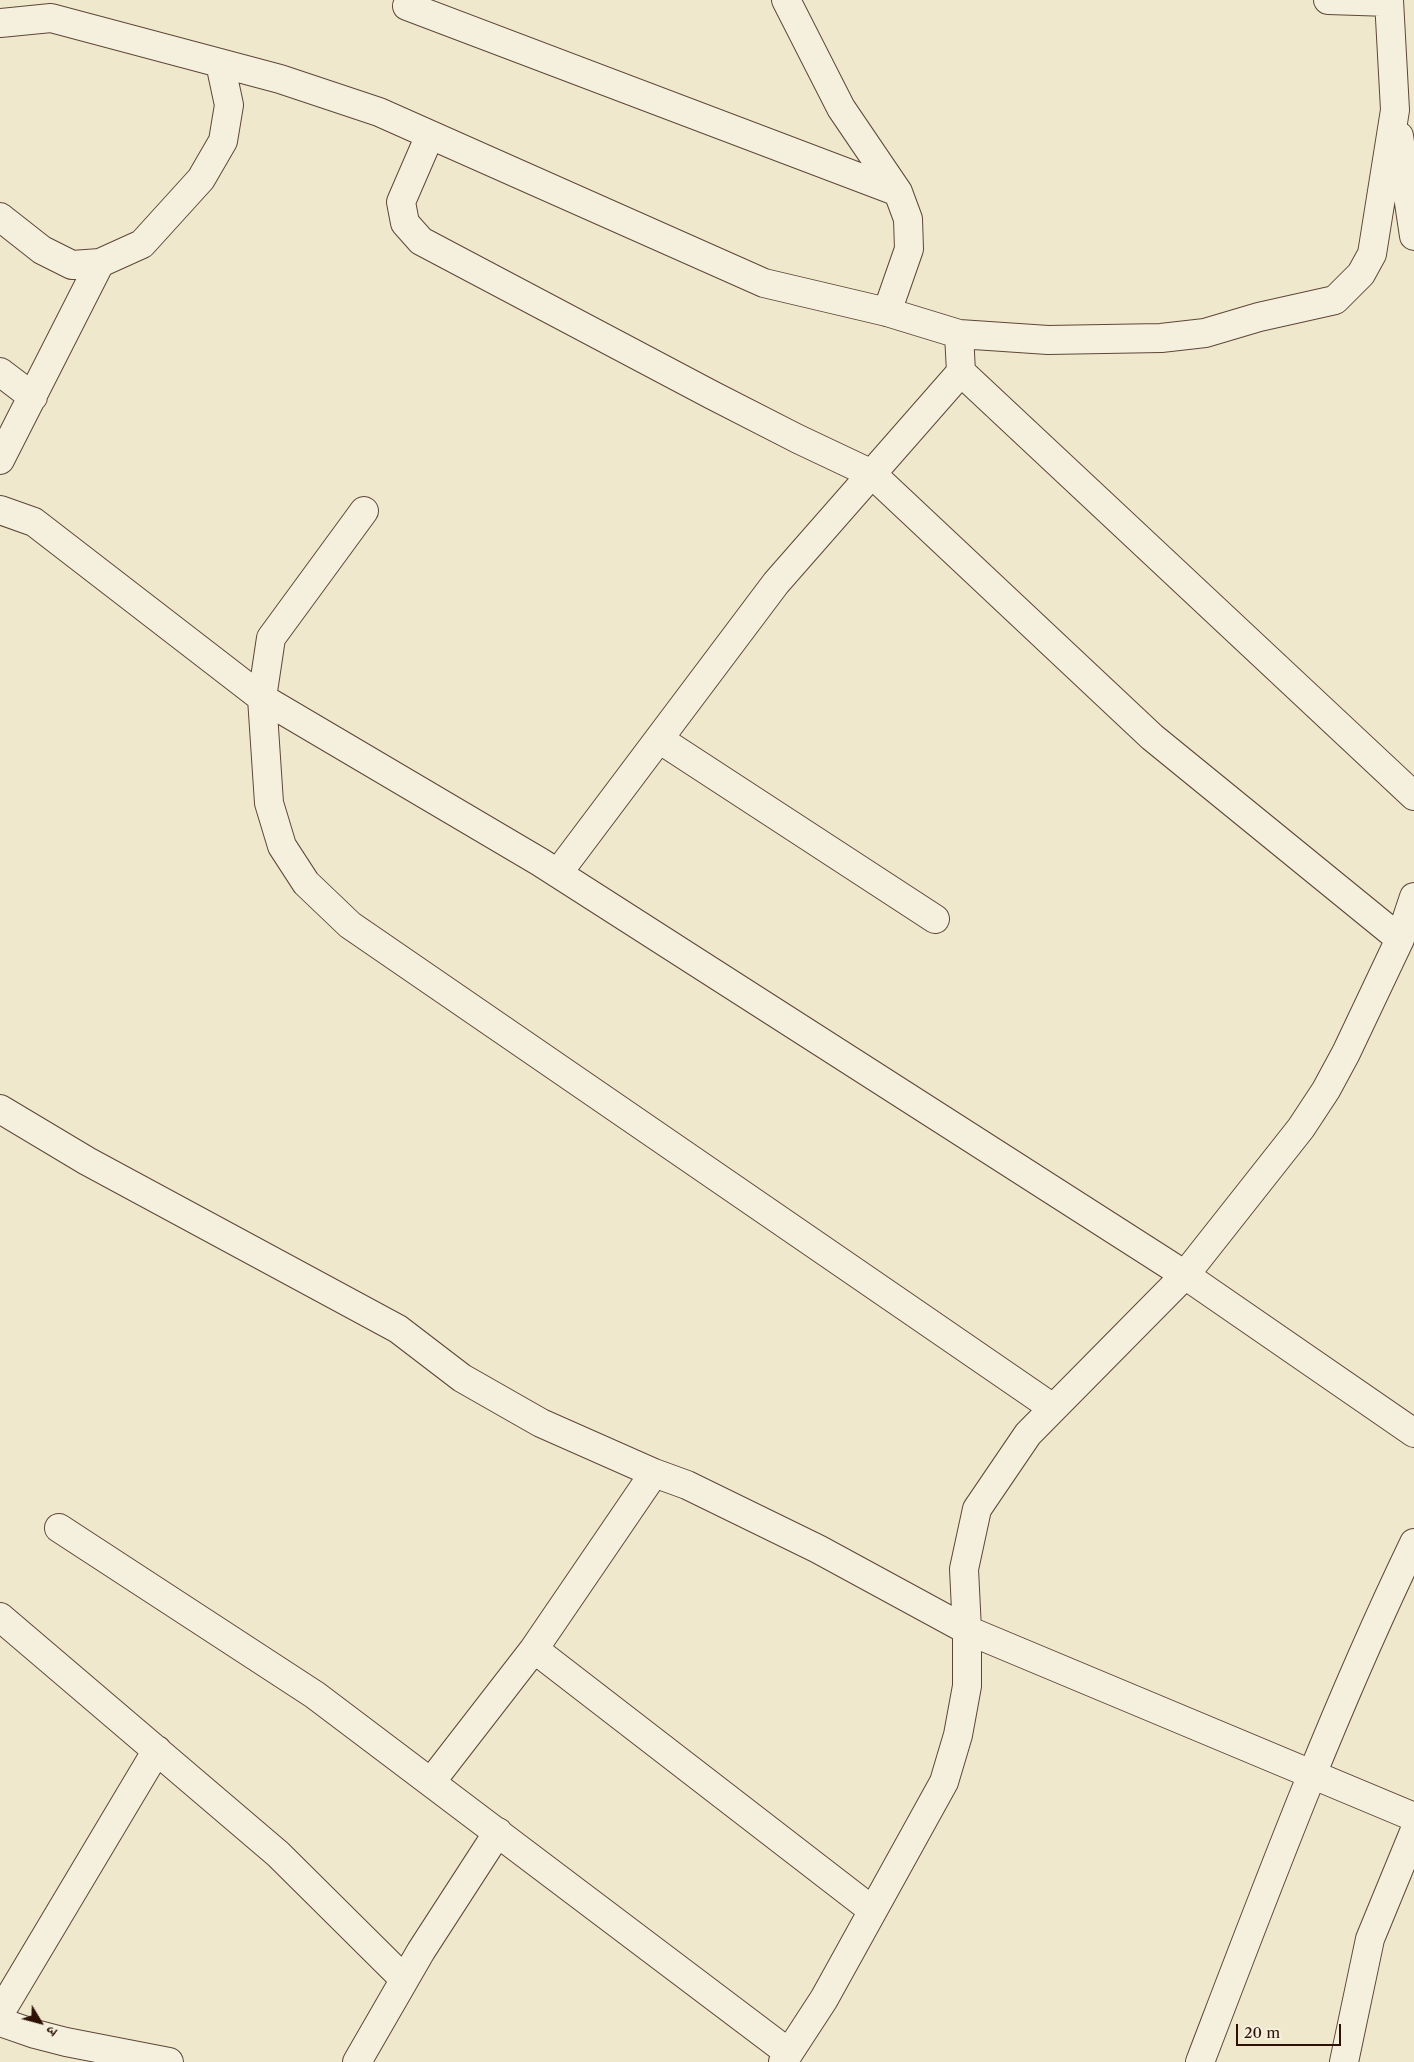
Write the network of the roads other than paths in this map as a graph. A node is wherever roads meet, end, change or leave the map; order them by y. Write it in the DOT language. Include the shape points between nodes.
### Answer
graph roads {
  1 [pos="786,0"];
  2 [pos="1328,0"];
  3 [pos="1389,1"];
  4 [pos="407,6"];
  5 [pos="55,9"];
  6 [pos="0,23"];
  7 [pos="220,63"];
  8 [pos="1395,110"];
  9 [pos="430,135"];
  10 [pos="898,192"];
  11 [pos="0,217"];
  12 [pos="1414,236"];
  13 [pos="100,263"];
  14 [pos="887,312"];
  15 [pos="959,334"];
  16 [pos="0,372"];
  17 [pos="961,372"];
  18 [pos="33,397"];
  19 [pos="0,460"];
  20 [pos="872,474"];
  21 [pos="0,510"];
  22 [pos="364,511"];
  23 [pos="262,698"];
  24 [pos="659,739"];
  25 [pos="1414,796"];
  26 [pos="558,873"];
  27 [pos="1414,897"];
  28 [pos="935,919"];
  29 [pos="1400,939"];
  30 [pos="0,1109"];
  31 [pos="1185,1275"];
  32 [pos="1054,1408"];
  33 [pos="1414,1433"];
  34 [pos="654,1473"];
  35 [pos="59,1528"];
  36 [pos="1414,1542"];
  37 [pos="0,1617"];
  38 [pos="968,1630"];
  39 [pos="534,1649"];
  40 [pos="157,1750"];
  41 [pos="1312,1776"];
  42 [pos="431,1782"];
  43 [pos="1414,1817"];
  44 [pos="498,1832"];
  45 [pos="1414,1832"];
  46 [pos="872,1910"];
  47 [pos="404,1979"];
  48 [pos="0,2013"];
  49 [pos="0,2022"];
  50 [pos="786,2057"];
  51 [pos="170,2062"];
  52 [pos="358,2062"];
  53 [pos="1200,2062"];
  54 [pos="1344,2062"];
  1 -- 10 [label="street" via="841,108"];
  2 -- 3 [label="street"];
  3 -- 8 [label="street"];
  4 -- 10 [label="street"];
  5 -- 6 [label="street"];
  5 -- 7 [label="street"];
  7 -- 9 [label="street" via="280,78 379,112"];
  7 -- 13 [label="street" via="229,106 223,141 201,179 142,244"];
  8 -- 12 [label="street"];
  8 -- 15 [label="street" via="1372,254 1361,274 1335,300 1205,332 1161,338 1048,340"];
  9 -- 14 [label="street" via="764,283"];
  9 -- 20 [label="street" via="401,202 405,223 421,241 798,440"];
  10 -- 14 [label="street" via="908,219 909,249"];
  11 -- 13 [label="street" via="42,250 72,265"];
  13 -- 18 [label="street"];
  14 -- 15 [label="street"];
  15 -- 17 [label="street"];
  16 -- 18 [label="street"];
  17 -- 20 [label="street"];
  17 -- 25 [label="street"];
  18 -- 19 [label="street"];
  20 -- 24 [label="street" via="776,583"];
  20 -- 29 [label="street" via="1152,737"];
  21 -- 23 [label="street" via="34,522"];
  22 -- 23 [label="street" via="271,638"];
  23 -- 26 [label="street"];
  23 -- 32 [label="street" via="268,803 282,846 306,883 350,925"];
  24 -- 26 [label="street"];
  24 -- 28 [label="street"];
  26 -- 31 [label="street"];
  27 -- 29 [label="street"];
  29 -- 31 [label="street" via="1326,1090 1301,1128"];
  30 -- 34 [label="street" via="96,1166 398,1329 462,1378 540,1424"];
  31 -- 32 [label="street"];
  31 -- 33 [label="street"];
  32 -- 38 [label="street" via="1028,1434 977,1509 964,1569"];
  34 -- 38 [label="street" via="687,1485 818,1549"];
  34 -- 39 [label="street"];
  35 -- 42 [label="street" via="315,1695"];
  36 -- 41 [label="street" via="1372,1630"];
  37 -- 40 [label="street"];
  38 -- 41 [label="street"];
  38 -- 46 [label="street" via="967,1686 958,1735 944,1782"];
  39 -- 42 [label="street"];
  39 -- 46 [label="street"];
  40 -- 47 [label="street" via="278,1854"];
  40 -- 48 [label="street"];
  41 -- 43 [label="street"];
  41 -- 53 [label="street"];
  42 -- 44 [label="street"];
  44 -- 47 [label="street"];
  44 -- 50 [label="street"];
  45 -- 54 [label="street" via="1370,1939"];
  46 -- 50 [label="street" via="824,1999"];
  47 -- 52 [label="street"];
  49 -- 51 [label="street" via="66,2042"];
}
